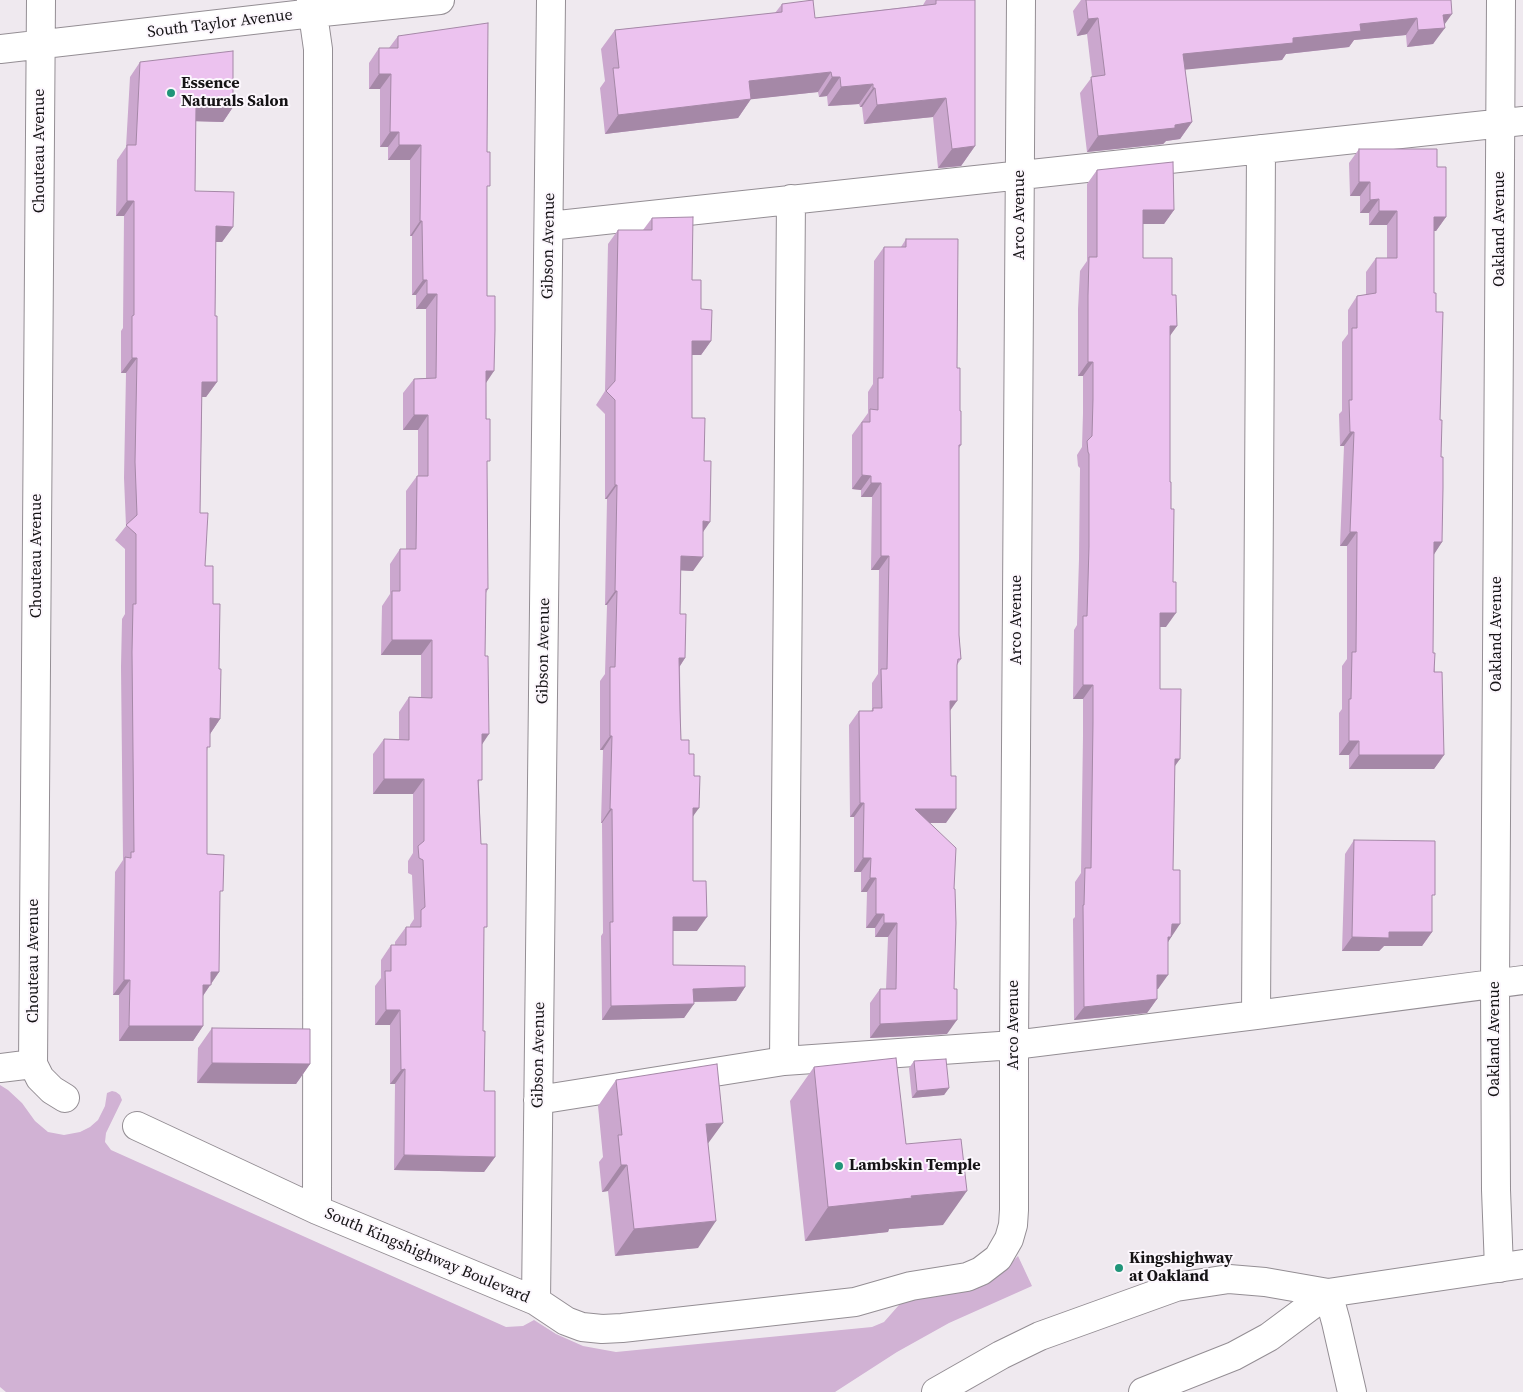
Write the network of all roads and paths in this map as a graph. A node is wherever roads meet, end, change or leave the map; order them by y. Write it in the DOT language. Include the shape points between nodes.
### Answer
graph roads {
  1 [pos="41,0"];
  2 [pos="440,0"];
  3 [pos="551,0"];
  4 [pos="1021,0"];
  5 [pos="1501,0"];
  6 [pos="312,6"];
  7 [pos="41,45"];
  8 [pos="0,49"];
  9 [pos="1512,122"];
  10 [pos="1261,149"];
  11 [pos="1021,174"];
  12 [pos="791,200"];
  13 [pos="549,226"];
  14 [pos="1523,980"];
  15 [pos="1495,984"];
  16 [pos="1256,1015"];
  17 [pos="1014,1045"];
  18 [pos="784,1061"];
  19 [pos="33,1064"];
  20 [pos="0,1068"];
  21 [pos="65,1098"];
  22 [pos="538,1100"];
  23 [pos="137,1126"];
  24 [pos="317,1210"];
  25 [pos="1009,1239"];
  26 [pos="1511,1266"];
  27 [pos="1328,1294"];
  28 [pos="536,1301"];
  29 [pos="936,1392"];
  30 [pos="1142,1392"];
  31 [pos="1352,1392"];
  1 -- 7 [label="street, Chouteau Avenue"];
  2 -- 6 [label="street, South Taylor Avenue"];
  3 -- 13 [label="street, Gibson Avenue"];
  4 -- 11 [label="street, Arco Avenue"];
  5 -- 9 [label="street, Oakland Avenue"];
  6 -- 7 [label="street, South Taylor Avenue"];
  6 -- 24 [label="street" via="318,49"];
  7 -- 8 [label="street, South Taylor Avenue"];
  7 -- 19 [label="street, Chouteau Avenue"];
  9 -- 10 [label="street"];
  9 -- 15 [label="street, Oakland Avenue"];
  10 -- 11 [label="street"];
  10 -- 16 [label="street"];
  11 -- 12 [label="street"];
  11 -- 17 [label="street, Arco Avenue"];
  12 -- 13 [label="street"];
  12 -- 18 [label="street"];
  13 -- 22 [label="street, Gibson Avenue"];
  14 -- 15 [label="street"];
  15 -- 16 [label="street"];
  15 -- 26 [label="street, Oakland Avenue" via="1496,1190"];
  16 -- 17 [label="street"];
  17 -- 18 [label="street"];
  17 -- 25 [label="street, Arco Avenue" via="1014,1210"];
  18 -- 22 [label="street"];
  19 -- 20 [label="street"];
  19 -- 21 [label="street" via="40,1078"];
  22 -- 28 [label="street, Gibson Avenue"];
  23 -- 24 [label="street, South Kingshighway Boulevard"];
  24 -- 28 [label="street, South Kingshighway Boulevard"];
  25 -- 28 [label="street, South Kingshighway Boulevard" via="998,1258 968,1277 911,1286 855,1302 602,1329 566,1321"];
  26 -- 27 [label="street"];
  27 -- 29 [label="street" via="1265,1282 1228,1279 1176,1288 1040,1336"];
  27 -- 30 [label="street" via="1269,1337 1243,1351"];
  27 -- 31 [label="street"];
}
